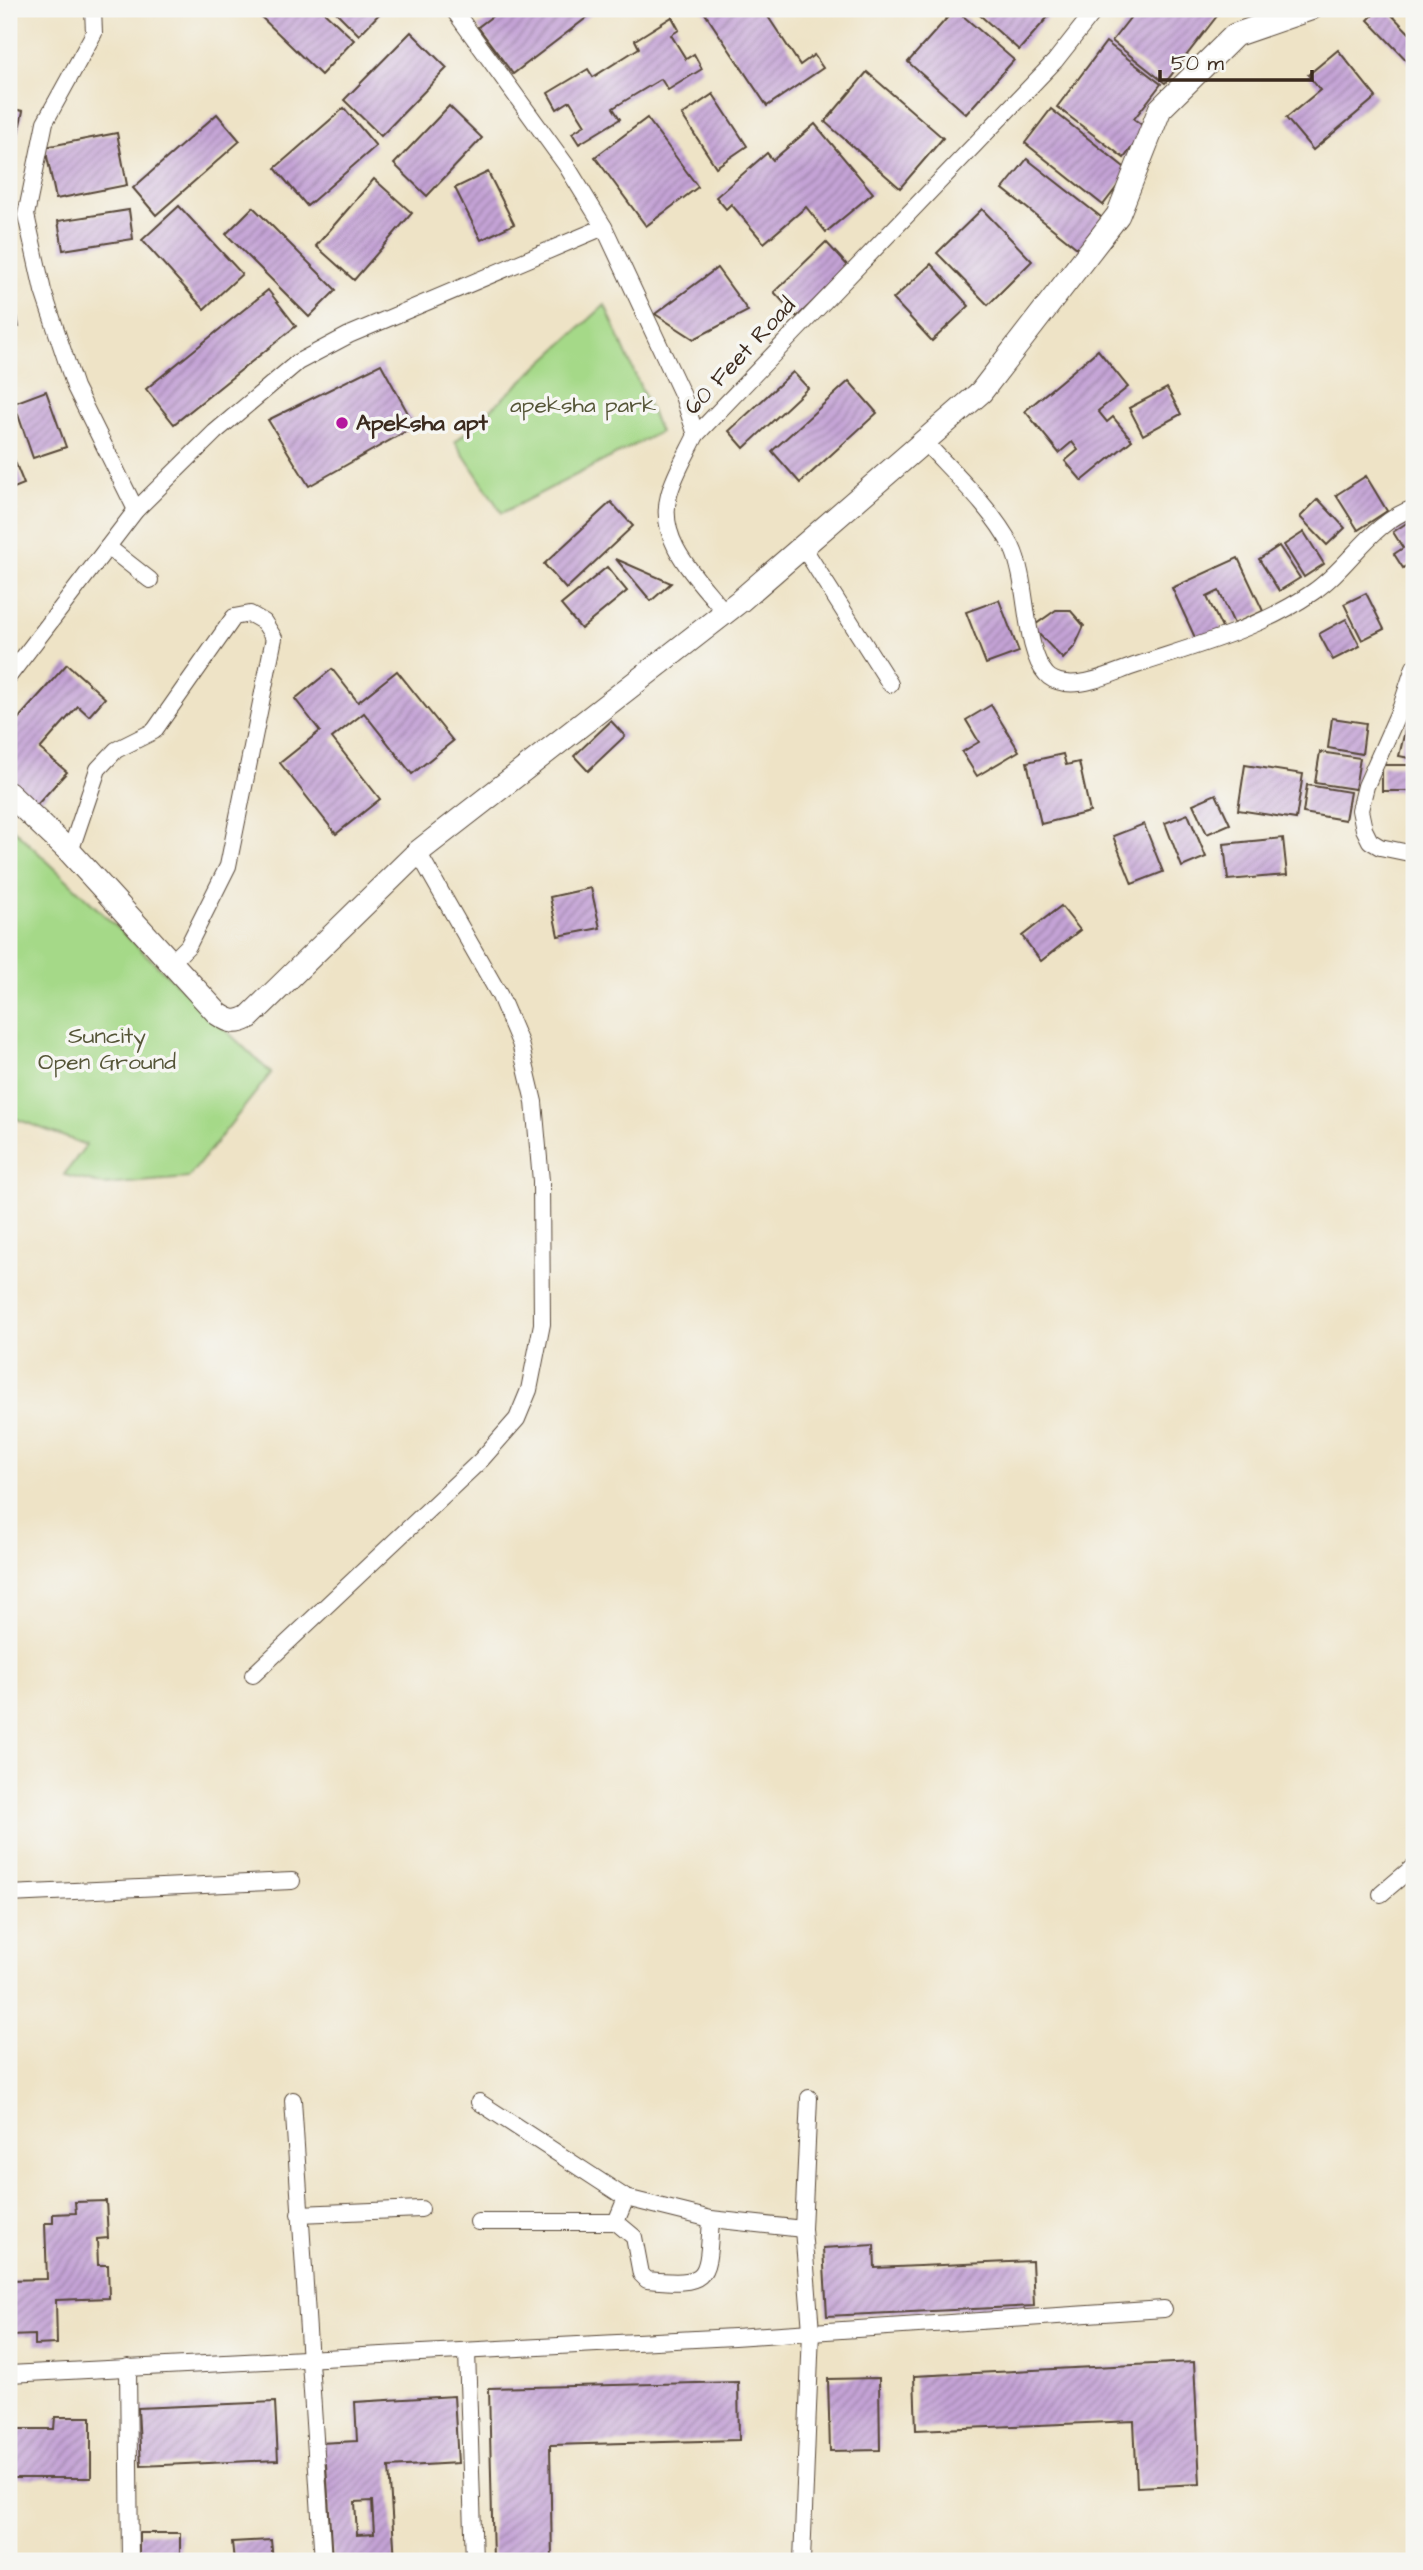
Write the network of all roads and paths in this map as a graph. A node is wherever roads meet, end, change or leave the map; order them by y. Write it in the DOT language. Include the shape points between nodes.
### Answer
graph roads {
  1 [pos="93,9"];
  2 [pos="1096,9"];
  3 [pos="1310,9"];
  4 [pos="456,10"];
  5 [pos="604,227"];
  6 [pos="696,435"];
  7 [pos="924,440"];
  8 [pos="1414,508"];
  9 [pos="136,510"];
  10 [pos="108,547"];
  11 [pos="803,547"];
  12 [pos="150,580"];
  13 [pos="725,613"];
  14 [pos="1414,667"];
  15 [pos="9,677"];
  16 [pos="891,684"];
  17 [pos="9,794"];
  18 [pos="70,852"];
  19 [pos="418,852"];
  20 [pos="1414,854"];
  21 [pos="171,963"];
  22 [pos="253,1675"];
  23 [pos="1414,1866"];
  24 [pos="292,1881"];
  25 [pos="9,1894"];
  26 [pos="1381,1894"];
  27 [pos="809,2098"];
  28 [pos="293,2100"];
  29 [pos="479,2102"];
  30 [pos="626,2198"];
  31 [pos="421,2210"];
  32 [pos="299,2214"];
  33 [pos="711,2219"];
  34 [pos="478,2222"];
  35 [pos="616,2222"];
  36 [pos="803,2229"];
  37 [pos="1164,2309"];
  38 [pos="811,2331"];
  39 [pos="467,2352"];
  40 [pos="309,2361"];
  41 [pos="128,2367"];
  42 [pos="9,2374"];
  43 [pos="130,2561"];
  44 [pos="323,2561"];
  45 [pos="474,2561"];
  46 [pos="802,2561"];
  1 -- 9 [label="street" via="94,33 45,122 26,215 43,291 75,387"];
  2 -- 6 [label="street, 60 Feet Road" via="1055,61"];
  3 -- 7 [label="street" via="1235,35 1160,109 1118,215 981,392"];
  4 -- 5 [label="street, 60 Feet Road" via="566,165"];
  5 -- 6 [label="street, 60 Feet Road" via="683,396"];
  5 -- 9 [label="street" via="349,335 298,362 215,432"];
  6 -- 13 [label="street" via="669,493 667,533"];
  7 -- 8 [label="street" via="1012,547 1038,665 1048,678 1065,683 1092,680 1241,631 1275,615 1315,591 1398,513"];
  7 -- 11 [label="street"];
  9 -- 10 [label="street"];
  10 -- 12 [label="street"];
  10 -- 15 [label="street"];
  11 -- 13 [label="street"];
  11 -- 16 [label="street"];
  13 -- 19 [label="street"];
  14 -- 20 [label="street" via="1360,810 1370,841"];
  17 -- 18 [label="street"];
  18 -- 21 [label="street"];
  18 -- 21 [label="street" via="98,769 116,750 155,731 234,617 250,614 264,622 274,638 228,866 188,946"];
  19 -- 21 [label="street" via="240,1022 229,1022 218,1014"];
  19 -- 22 [label="street" via="500,996 520,1043 534,1102 541,1181 542,1324 530,1390 517,1419 481,1460"];
  23 -- 26 [label="street"];
  24 -- 25 [label="street"];
  27 -- 36 [label="street"];
  28 -- 32 [label="street"];
  29 -- 30 [label="street"];
  30 -- 33 [label="street"];
  30 -- 35 [label="street"];
  31 -- 32 [label="street"];
  32 -- 40 [label="street"];
  33 -- 35 [label="street" via="708,2263 703,2274 689,2283 647,2280 641,2274 634,2237"];
  33 -- 36 [label="street"];
  34 -- 35 [label="street"];
  36 -- 38 [label="street"];
  37 -- 38 [label="street"];
  38 -- 39 [label="street"];
  38 -- 46 [label="street"];
  39 -- 40 [label="street"];
  39 -- 45 [label="street"];
  40 -- 41 [label="street"];
  40 -- 44 [label="street"];
  41 -- 42 [label="street"];
  41 -- 43 [label="street"];
}
